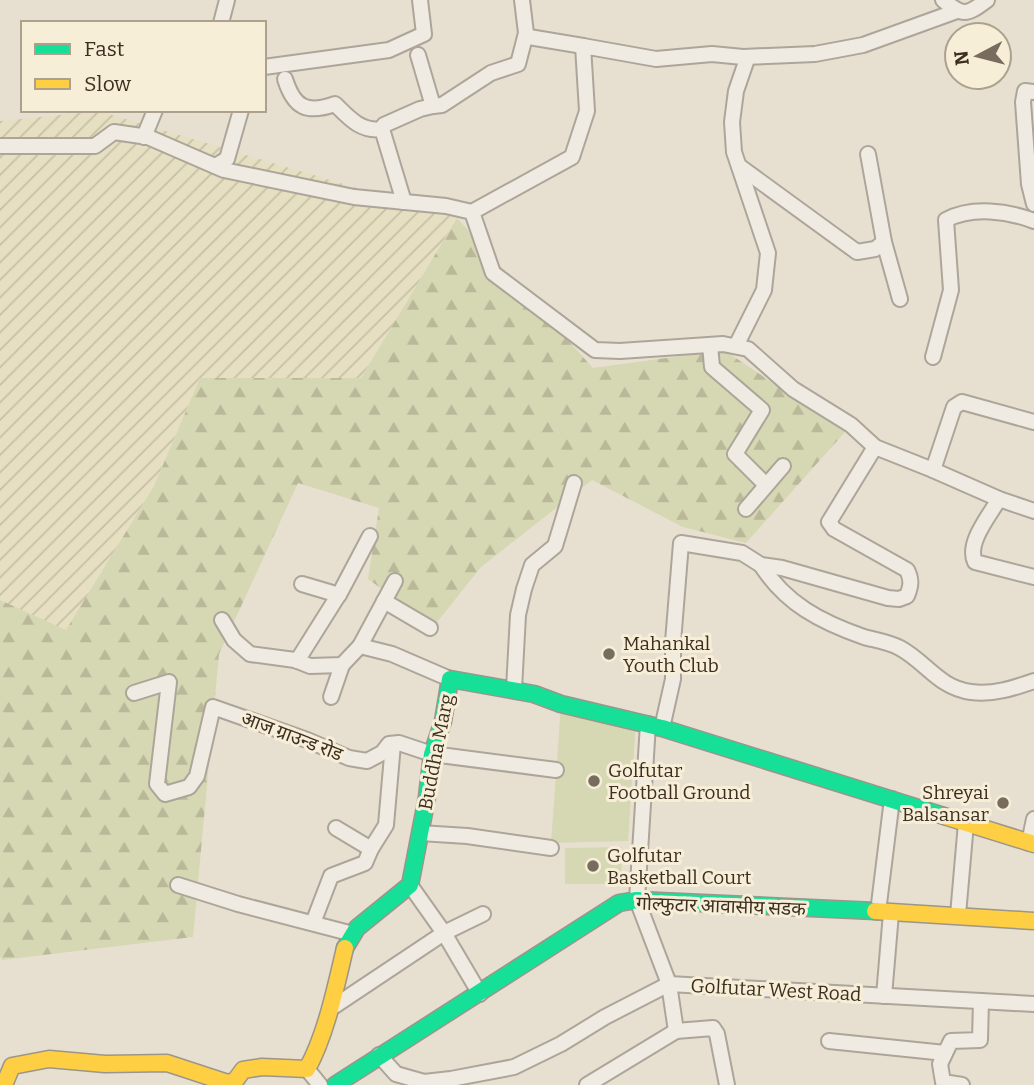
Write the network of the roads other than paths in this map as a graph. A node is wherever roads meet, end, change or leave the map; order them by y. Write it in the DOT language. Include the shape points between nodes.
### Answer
graph roads {
  1 [pos="227,0"];
  2 [pos="420,0"];
  3 [pos="522,0"];
  4 [pos="943,0"];
  5 [pos="987,0"];
  6 [pos="957,11"];
  7 [pos="222,21"];
  8 [pos="526,33"];
  9 [pos="583,46"];
  10 [pos="418,55"];
  11 [pos="743,57"];
  12 [pos="266,67"];
  13 [pos="285,79"];
  14 [pos="1034,92"];
  15 [pos="433,106"];
  16 [pos="154,112"];
  17 [pos="240,112"];
  18 [pos="382,129"];
  19 [pos="144,136"];
  20 [pos="0,146"];
  21 [pos="868,154"];
  22 [pos="215,166"];
  23 [pos="739,166"];
  24 [pos="404,202"];
  25 [pos="1034,204"];
  26 [pos="472,212"];
  27 [pos="1034,221"];
  28 [pos="884,242"];
  29 [pos="900,299"];
  30 [pos="710,345"];
  31 [pos="736,346"];
  32 [pos="933,357"];
  33 [pos="1034,422"];
  34 [pos="875,447"];
  35 [pos="783,466"];
  36 [pos="933,470"];
  37 [pos="574,483"];
  38 [pos="766,485"];
  39 [pos="999,499"];
  40 [pos="746,509"];
  41 [pos="1034,511"];
  42 [pos="370,536"];
  43 [pos="761,565"];
  44 [pos="1034,577"];
  45 [pos="395,581"];
  46 [pos="302,584"];
  47 [pos="339,595"];
  48 [pos="384,601"];
  49 [pos="222,620"];
  50 [pos="430,628"];
  51 [pos="360,646"];
  52 [pos="297,661"];
  53 [pos="342,665"];
  54 [pos="450,679"];
  55 [pos="1034,681"];
  56 [pos="514,690"];
  57 [pos="134,693"];
  58 [pos="331,697"];
  59 [pos="655,726"];
  60 [pos="393,744"];
  61 [pos="432,754"];
  62 [pos="556,770"];
  63 [pos="892,799"];
  64 [pos="1034,818"];
  65 [pos="967,823"];
  66 [pos="336,828"];
  67 [pos="420,833"];
  68 [pos="1032,843"];
  69 [pos="551,848"];
  70 [pos="371,849"];
  71 [pos="178,885"];
  72 [pos="410,885"];
  73 [pos="637,900"];
  74 [pos="884,912"];
  75 [pos="483,914"];
  76 [pos="958,915"];
  77 [pos="1034,921"];
  78 [pos="313,923"];
  79 [pos="444,933"];
  80 [pos="353,934"];
  81 [pos="668,984"];
  82 [pos="480,995"];
  83 [pos="884,996"];
  84 [pos="981,1001"];
  85 [pos="1034,1004"];
  86 [pos="330,1009"];
  87 [pos="676,1031"];
  88 [pos="829,1041"];
  89 [pos="945,1053"];
  90 [pos="379,1055"];
  91 [pos="307,1069"];
  92 [pos="235,1083"];
  93 [pos="423,1083"];
  94 [pos="3,1084"];
  95 [pos="320,1085"];
  96 [pos="335,1085"];
  97 [pos="587,1085"];
  98 [pos="727,1085"];
  99 [pos="962,1085"];
  1 -- 7 [label="street"];
  2 -- 12 [label="street" via="424,34 389,50"];
  3 -- 8 [label="street"];
  4 -- 6 [label="street"];
  5 -- 6 [label="street" via="971,12"];
  6 -- 11 [label="street" via="863,45 815,54"];
  8 -- 9 [label="street"];
  8 -- 15 [label="street" via="518,64 491,73 442,105"];
  9 -- 11 [label="street" via="656,59 712,54"];
  9 -- 26 [label="street" via="587,111 572,157"];
  10 -- 15 [label="street"];
  11 -- 23 [label="street" via="746,62 732,122"];
  13 -- 18 [label="street" via="290,94 304,108 335,104 353,123 372,131"];
  14 -- 25 [label="street" via="1026,90 1023,102 1028,184"];
  15 -- 18 [label="street"];
  16 -- 19 [label="street"];
  17 -- 22 [label="street" via="227,159"];
  18 -- 24 [label="street"];
  19 -- 20 [label="street" via="114,132 95,146"];
  19 -- 22 [label="street"];
  21 -- 28 [label="street"];
  22 -- 24 [label="street" via="354,197"];
  23 -- 28 [label="street" via="857,252"];
  23 -- 31 [label="street" via="768,253 764,290"];
  24 -- 26 [label="street"];
  26 -- 30 [label="street" via="493,273 595,349"];
  27 -- 32 [label="street" via="1010,212 946,220 951,290"];
  28 -- 29 [label="street"];
  30 -- 31 [label="street"];
  30 -- 38 [label="street" via="712,367 762,410 735,454"];
  31 -- 34 [label="street" via="748,349 793,389 851,425"];
  33 -- 36 [label="street" via="957,404"];
  34 -- 36 [label="street"];
  34 -- 43 [label="street" via="829,523 907,570 911,586 907,596 888,598"];
  35 -- 38 [label="street"];
  36 -- 39 [label="street"];
  37 -- 56 [label="street" via="555,547 532,565 524,589"];
  38 -- 40 [label="street"];
  39 -- 41 [label="street"];
  39 -- 44 [label="street" via="975,541 975,562"];
  42 -- 47 [label="street"];
  43 -- 55 [label="street" via="785,596 804,609 897,646 953,688 983,693"];
  43 -- 59 [label="street" via="742,553 681,543 673,679"];
  45 -- 48 [label="street"];
  46 -- 47 [label="street"];
  47 -- 52 [label="street"];
  48 -- 50 [label="street"];
  48 -- 51 [label="street"];
  49 -- 52 [label="street" via="250,654"];
  51 -- 53 [label="street"];
  51 -- 54 [label="street" via="392,653"];
  52 -- 53 [label="street" via="310,666"];
  53 -- 58 [label="street"];
  54 -- 56 [label="street, Buddha Marg"];
  54 -- 61 [label="street, Buddha Marg"];
  56 -- 59 [label="street, Buddha Marg"];
  57 -- 60 [label="street, आज ग्राउन्ड रोड" via="169,682 157,784 165,794 190,788 197,776 213,708 349,758 367,761"];
  59 -- 63 [label="street, Buddha Marg"];
  59 -- 73 [label="street"];
  60 -- 61 [label="street"];
  60 -- 70 [label="street" via="386,825"];
  61 -- 62 [label="street"];
  61 -- 67 [label="street, Buddha Marg"];
  63 -- 65 [label="street, Buddha Marg"];
  63 -- 74 [label="street"];
  64 -- 68 [label="street"];
  65 -- 68 [label="street, Buddha Marg"];
  65 -- 76 [label="street"];
  66 -- 70 [label="street"];
  67 -- 69 [label="street"];
  67 -- 72 [label="street, Buddha Marg"];
  70 -- 78 [label="street" via="365,863 331,876"];
  71 -- 78 [label="street"];
  72 -- 79 [label="street"];
  72 -- 80 [label="street"];
  73 -- 74 [label="street, गोल्फुटार आवासीय सडक"];
  73 -- 81 [label="street"];
  73 -- 82 [label="street, गोल्फुटार आवासीय सडक" via="619,903"];
  74 -- 76 [label="street, गोल्फुटार आवासीय सडक"];
  74 -- 83 [label="street"];
  75 -- 79 [label="street"];
  76 -- 77 [label="street, गोल्फुटार आवासीय सडक"];
  78 -- 80 [label="street"];
  79 -- 82 [label="street"];
  79 -- 86 [label="street"];
  80 -- 86 [label="street" via="346,943"];
  81 -- 83 [label="street, Golfutar West Road"];
  81 -- 87 [label="street, Golfutar West Road"];
  81 -- 93 [label="street" via="514,1067"];
  82 -- 90 [label="street, गोल्फुटार आवासीय सडक"];
  83 -- 84 [label="street, Golfutar West Road"];
  84 -- 85 [label="street, Golfutar West Road"];
  84 -- 89 [label="street" via="980,1040 951,1041"];
  86 -- 91 [label="street"];
  87 -- 97 [label="street"];
  87 -- 98 [label="street" via="713,1028"];
  88 -- 89 [label="street"];
  89 -- 99 [label="street" via="940,1064 943,1082"];
  90 -- 93 [label="street" via="396,1073"];
  90 -- 96 [label="street, गोल्फुटार आवासीय सडक"];
  91 -- 92 [label="street" via="243,1070"];
  91 -- 95 [label="street"];
  92 -- 94 [label="street" via="167,1063 49,1059 12,1066"];
}
